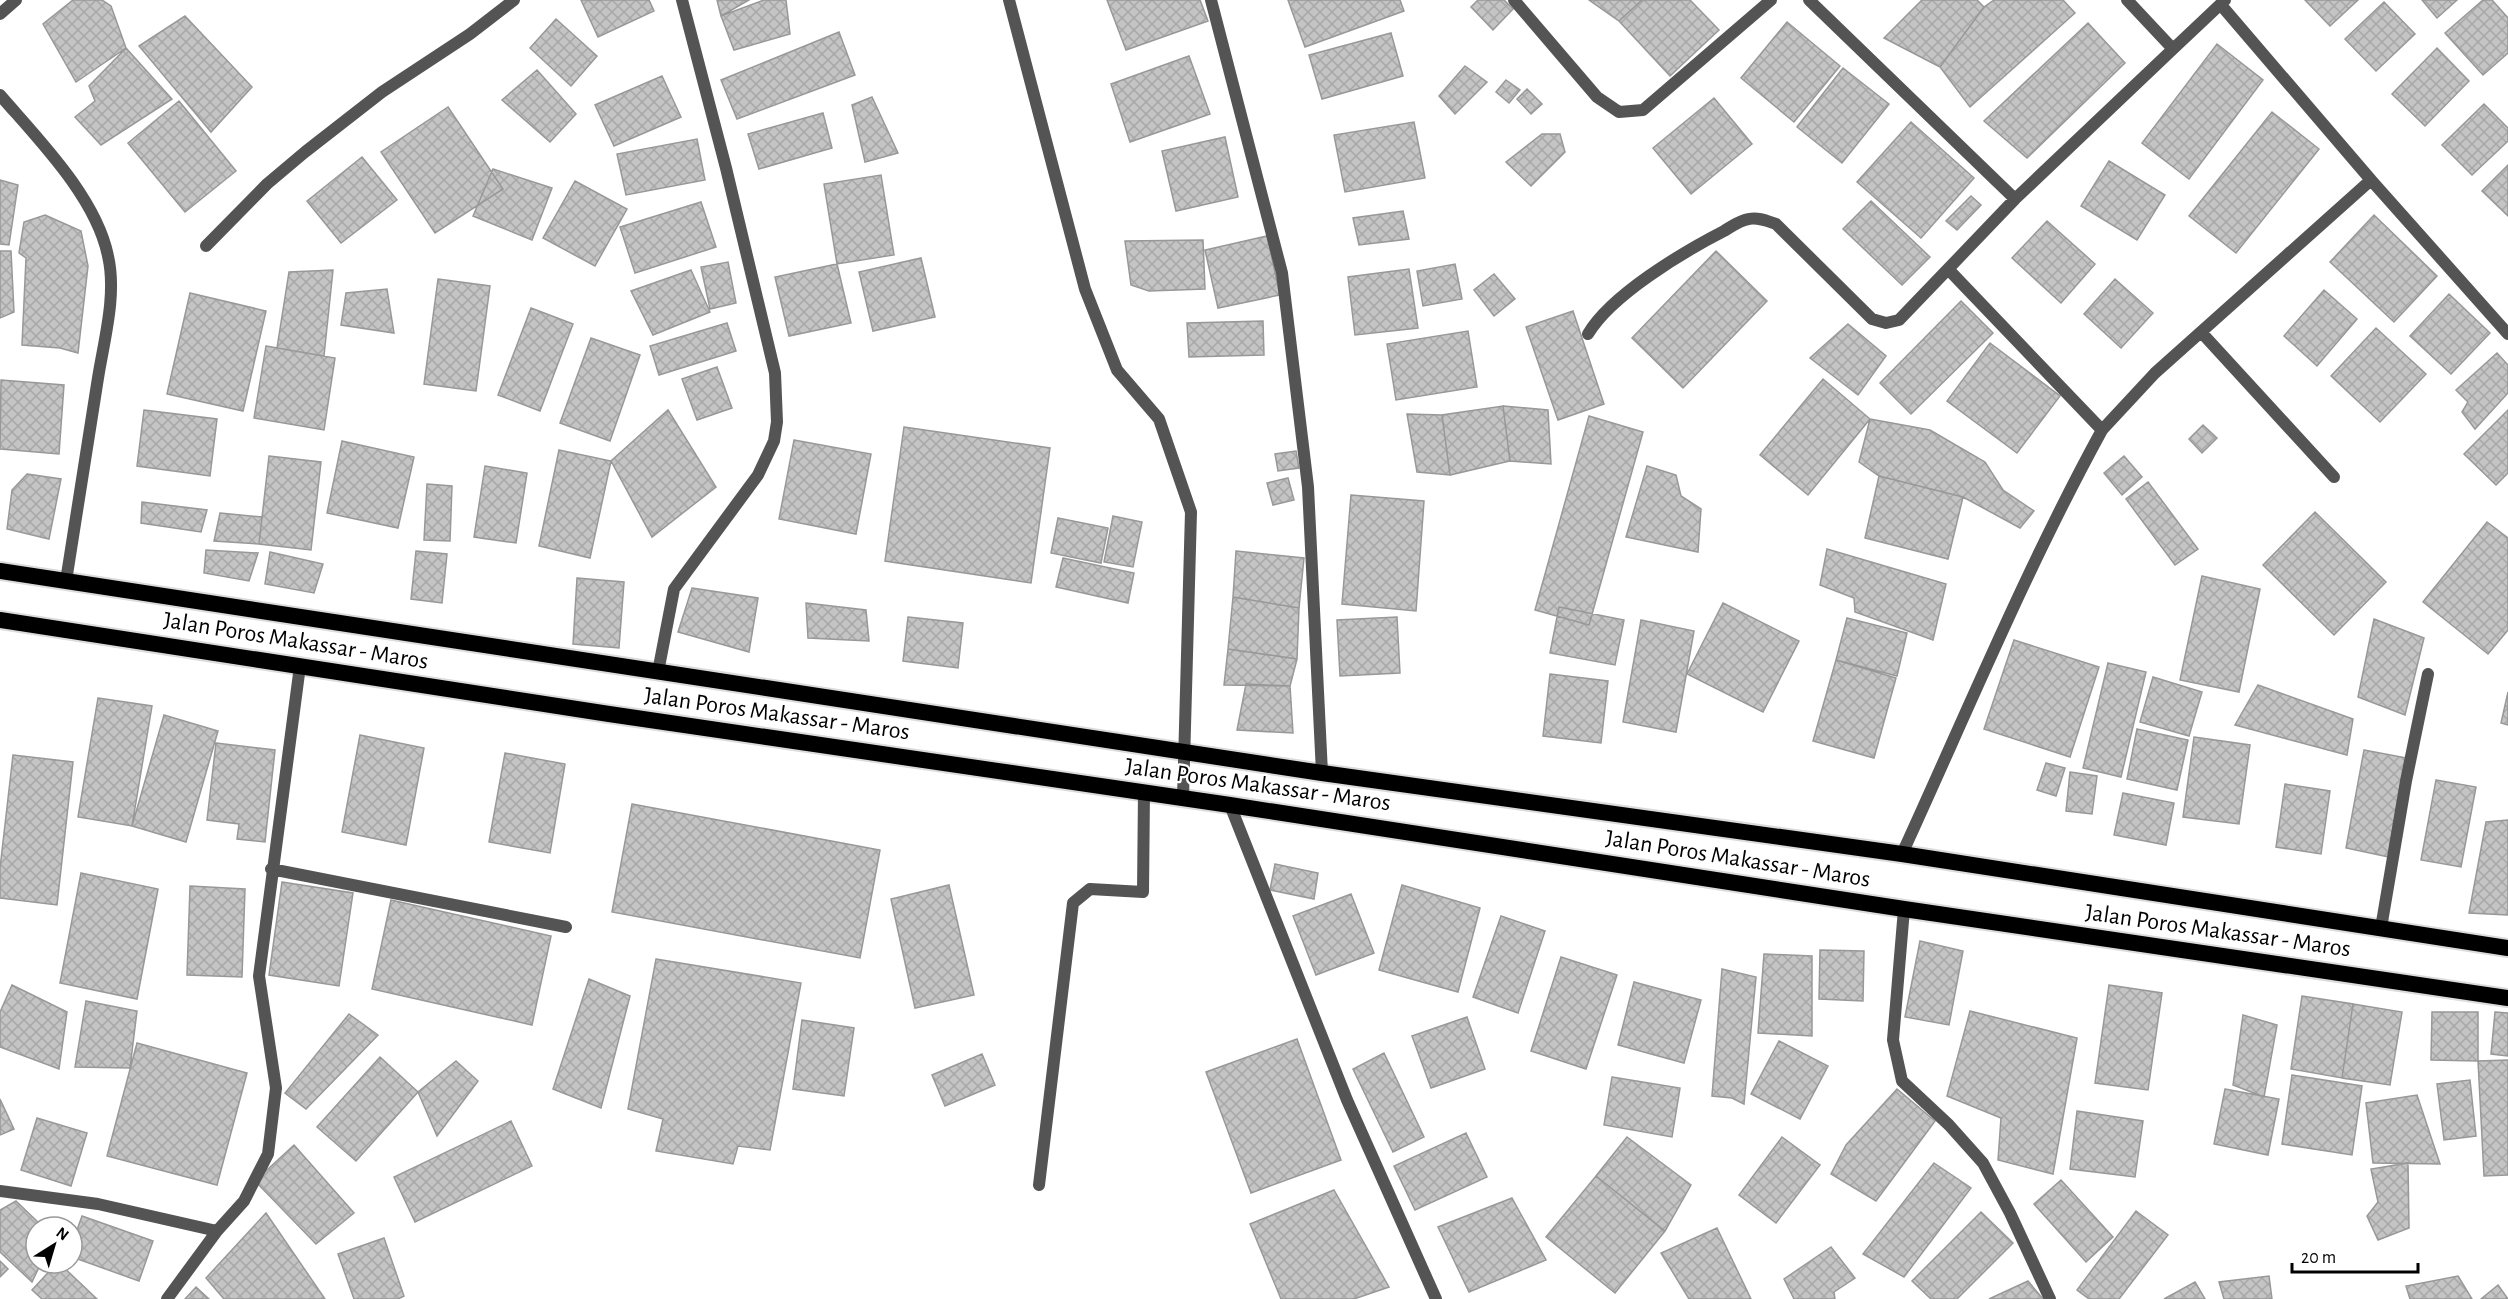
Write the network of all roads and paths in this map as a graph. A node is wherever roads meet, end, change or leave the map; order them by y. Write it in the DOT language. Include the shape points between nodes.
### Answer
graph roads {
  1 [pos="16,0"];
  2 [pos="514,0"];
  3 [pos="682,0"];
  4 [pos="1009,0"];
  5 [pos="1211,0"];
  6 [pos="1514,0"];
  7 [pos="1771,0"];
  8 [pos="1809,0"];
  9 [pos="2127,0"];
  10 [pos="2223,2"];
  11 [pos="0,14"];
  12 [pos="2173,48"];
  13 [pos="0,95"];
  14 [pos="2371,180"];
  15 [pos="2015,199"];
  16 [pos="206,246"];
  17 [pos="1948,269"];
  18 [pos="2201,332"];
  19 [pos="1588,334"];
  20 [pos="2508,334"];
  21 [pos="2102,430"];
  22 [pos="2334,477"];
  23 [pos="0,571"];
  24 [pos="66,581"];
  25 [pos="0,620"];
  26 [pos="300,666"];
  27 [pos="658,672"];
  28 [pos="2428,674"];
  29 [pos="1186,750"];
  30 [pos="1322,773"];
  31 [pos="1144,792"];
  32 [pos="1183,798"];
  33 [pos="1230,805"];
  34 [pos="1902,854"];
  35 [pos="271,869"];
  36 [pos="1904,909"];
  37 [pos="566,927"];
  38 [pos="2381,928"];
  39 [pos="2508,948"];
  40 [pos="2508,998"];
  41 [pos="1040,1185"];
  42 [pos="0,1191"];
  43 [pos="217,1231"];
  44 [pos="167,1299"];
  45 [pos="1436,1299"];
  46 [pos="2050,1299"];
  1 -- 11 [label="street"];
  2 -- 16 [label="street" via="382,92 298,158"];
  3 -- 27 [label="street" via="774,373 777,422 774,441 758,475 674,589"];
  4 -- 29 [label="street" via="1085,289 1117,370 1159,419 1191,512"];
  5 -- 30 [label="street" via="1282,273 1308,486"];
  6 -- 7 [label="street" via="1597,97 1619,112 1642,110"];
  8 -- 15 [label="street"];
  9 -- 12 [label="street"];
  10 -- 12 [label="street"];
  10 -- 14 [label="street"];
  12 -- 15 [label="street"];
  13 -- 24 [label="street" via="66,172 95,221 108,256 110,288 105,333"];
  14 -- 18 [label="street"];
  14 -- 20 [label="street"];
  15 -- 17 [label="street"];
  17 -- 19 [label="street" via="1899,320 1886,323 1872,319 1776,224 1748,219 1688,249 1643,281 1603,314"];
  17 -- 21 [label="street"];
  18 -- 21 [label="street" via="2155,373"];
  18 -- 22 [label="street"];
  21 -- 34 [label="street" via="2036,560"];
  23 -- 24 [label="highway, Jalan Poros Makassar - Maros"];
  24 -- 27 [label="highway, Jalan Poros Makassar - Maros"];
  25 -- 26 [label="highway, Jalan Poros Makassar - Maros"];
  26 -- 31 [label="highway, Jalan Poros Makassar - Maros"];
  26 -- 35 [label="street"];
  27 -- 29 [label="highway, Jalan Poros Makassar - Maros"];
  28 -- 38 [label="street"];
  29 -- 30 [label="highway, Jalan Poros Makassar - Maros"];
  29 -- 32 [label="street"];
  30 -- 34 [label="highway, Jalan Poros Makassar - Maros"];
  31 -- 32 [label="highway, Jalan Poros Makassar - Maros"];
  31 -- 41 [label="street" via="1143,892 1090,889 1073,903"];
  32 -- 33 [label="highway, Jalan Poros Makassar - Maros"];
  33 -- 36 [label="highway, Jalan Poros Makassar - Maros"];
  33 -- 45 [label="street" via="1347,1100"];
  34 -- 38 [label="highway, Jalan Poros Makassar - Maros"];
  35 -- 37 [label="street"];
  35 -- 43 [label="street" via="259,976 276,1088 268,1154 244,1201"];
  36 -- 40 [label="highway, Jalan Poros Makassar - Maros"];
  36 -- 46 [label="street" via="1893,1040 1902,1082 1983,1163"];
  38 -- 39 [label="highway, Jalan Poros Makassar - Maros"];
  42 -- 43 [label="street" via="98,1204"];
  43 -- 44 [label="street"];
}
